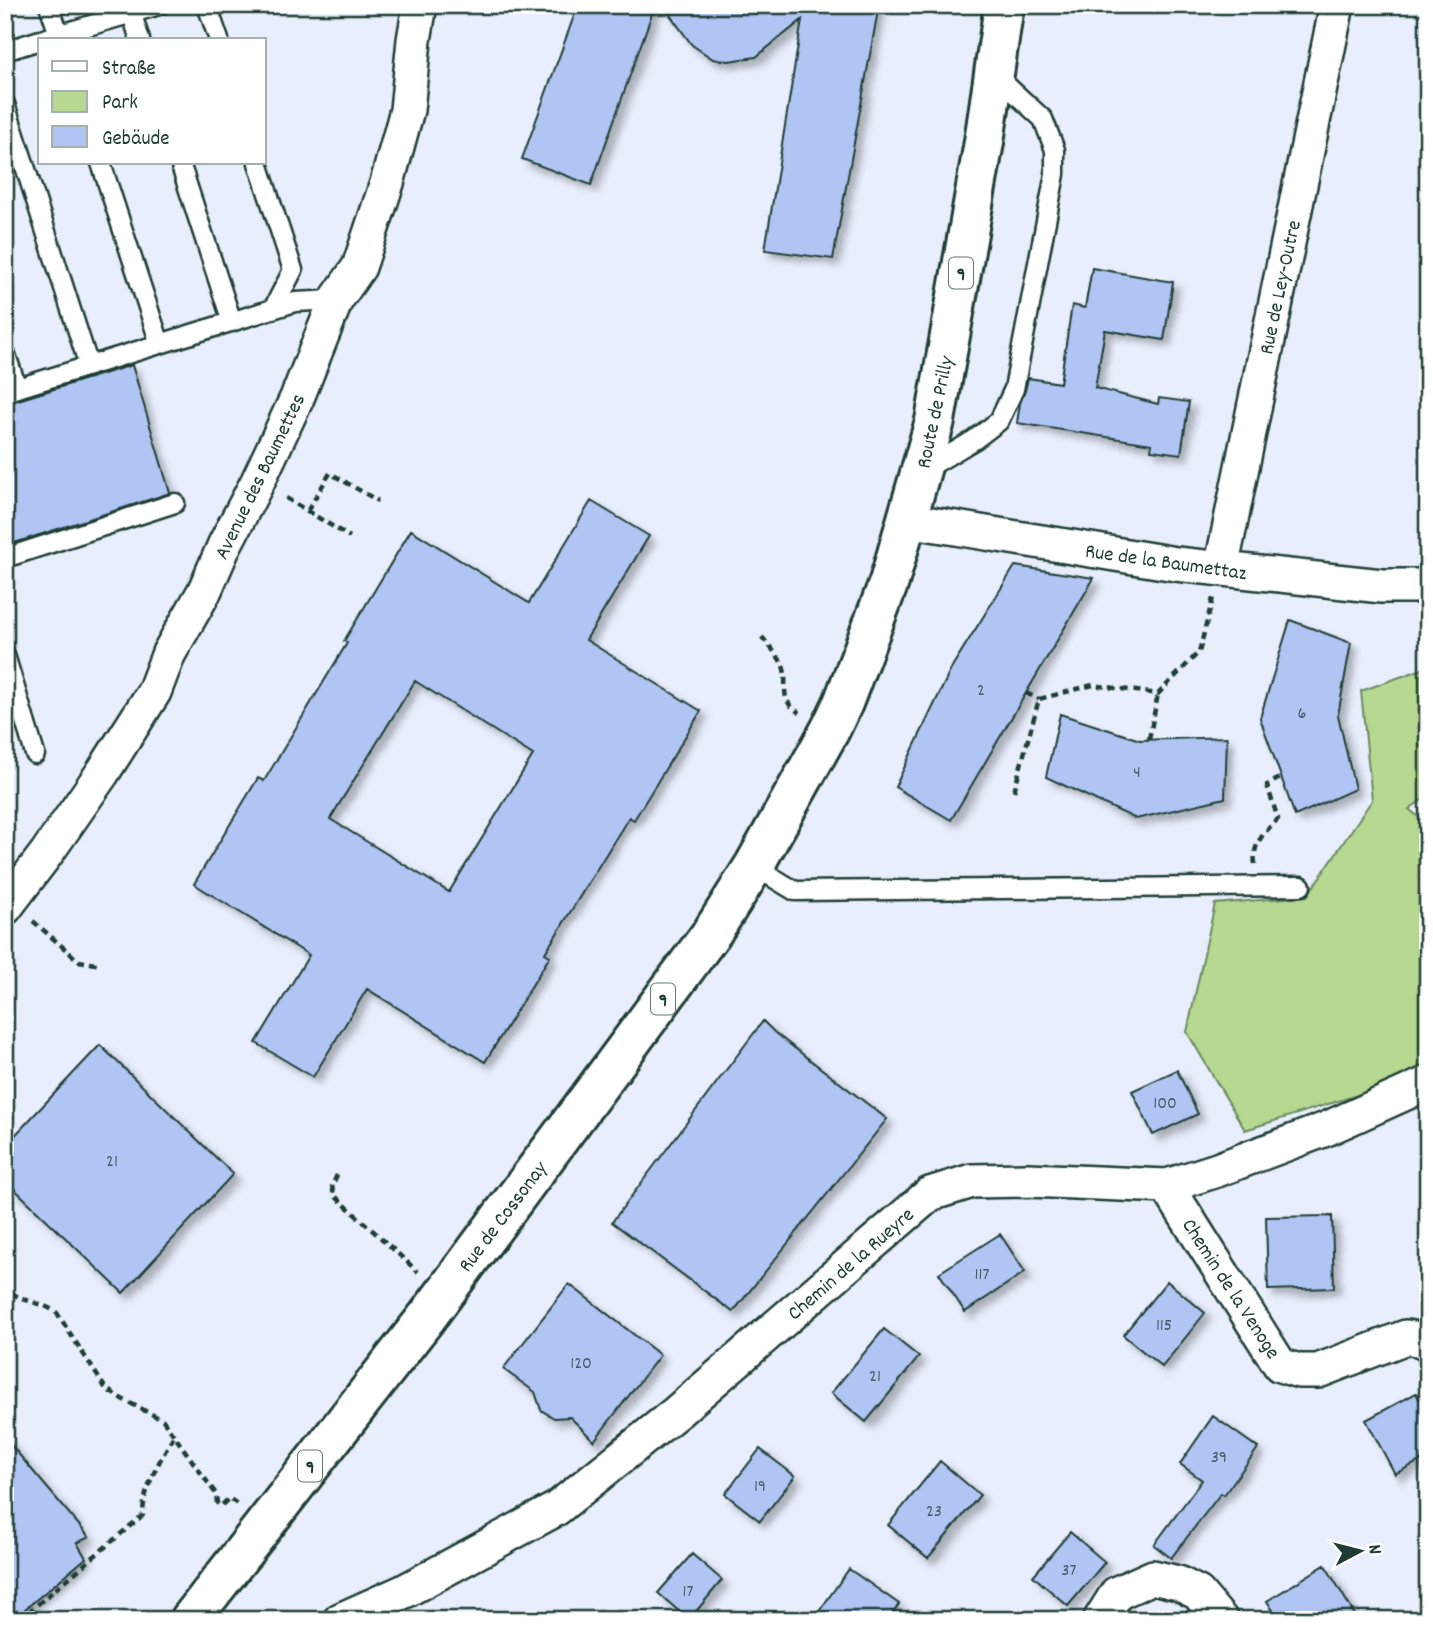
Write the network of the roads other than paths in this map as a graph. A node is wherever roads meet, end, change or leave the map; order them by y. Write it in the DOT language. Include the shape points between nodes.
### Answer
graph roads {
  1 [pos="49,5"];
  2 [pos="159,5"];
  3 [pos="207,5"];
  4 [pos="420,5"];
  5 [pos="1004,5"];
  6 [pos="1337,5"];
  7 [pos="130,9"];
  8 [pos="60,37"];
  9 [pos="139,38"];
  10 [pos="218,38"];
  11 [pos="38,41"];
  12 [pos="5,51"];
  13 [pos="994,74"];
  14 [pos="5,104"];
  15 [pos="101,164"];
  16 [pos="180,164"];
  17 [pos="258,164"];
  18 [pos="336,300"];
  19 [pos="273,309"];
  20 [pos="232,322"];
  21 [pos="160,344"];
  22 [pos="5,352"];
  23 [pos="89,366"];
  24 [pos="11,390"];
  25 [pos="921,471"];
  26 [pos="175,503"];
  27 [pos="907,520"];
  28 [pos="5,558"];
  29 [pos="1221,569"];
  30 [pos="1428,586"];
  31 [pos="5,655"];
  32 [pos="35,754"];
  33 [pos="793,798"];
  34 [pos="754,866"];
  35 [pos="1301,886"];
  36 [pos="8,905"];
  37 [pos="1428,1083"];
  38 [pos="1167,1186"];
  39 [pos="1428,1344"];
  40 [pos="197,1618"];
  41 [pos="354,1618"];
  42 [pos="1100,1620"];
  43 [pos="1221,1620"];
  1 -- 8 [label="lane"];
  2 -- 7 [label="lane"];
  3 -- 10 [label="lane"];
  4 -- 18 [label="street, Avenue des Baumettes" via="407,110 387,183 359,267"];
  5 -- 13 [label="main road, Route de Prilly / 9"];
  6 -- 29 [label="street, Rue de Ley-Outre"];
  7 -- 8 [label="lane"];
  7 -- 9 [label="lane"];
  11 -- 12 [label="lane"];
  13 -- 25 [label="main road, Route de Prilly / 9" via="935,421"];
  13 -- 25 [label="lane" via="1043,119 1055,150 1055,174 1014,388 999,422"];
  14 -- 23 [label="lane"];
  15 -- 21 [label="lane"];
  16 -- 20 [label="lane"];
  17 -- 19 [label="lane" via="293,270"];
  18 -- 19 [label="lane" via="295,302"];
  18 -- 36 [label="street, Avenue des Baumettes" via="297,398 153,692 103,772"];
  19 -- 20 [label="lane"];
  20 -- 21 [label="lane"];
  21 -- 23 [label="lane"];
  22 -- 24 [label="lane"];
  23 -- 24 [label="lane"];
  25 -- 27 [label="main road, Route de Prilly / 9"];
  26 -- 28 [label="lane"];
  27 -- 29 [label="street, Rue de la Baumettaz"];
  27 -- 33 [label="main road, Route de Prilly / 9" via="843,703"];
  29 -- 30 [label="street, Rue de la Baumettaz" via="1382,586"];
  31 -- 32 [label="lane"];
  33 -- 34 [label="main road, Rue de Cossonay / 9"];
  34 -- 35 [label="lane" via="795,891"];
  34 -- 40 [label="main road, Rue de Cossonay / 9" via="713,931 520,1192"];
  37 -- 38 [label="street, Chemin de la Rueyre" via="1326,1129"];
  38 -- 39 [label="street, Chemin de la Venoge" via="1279,1365 1318,1371 1406,1337"];
  38 -- 41 [label="street, Chemin de la Rueyre" via="972,1181 930,1194 677,1412 556,1509"];
  42 -- 43 [label="street" via="1117,1593 1153,1577 1198,1593"];
}
